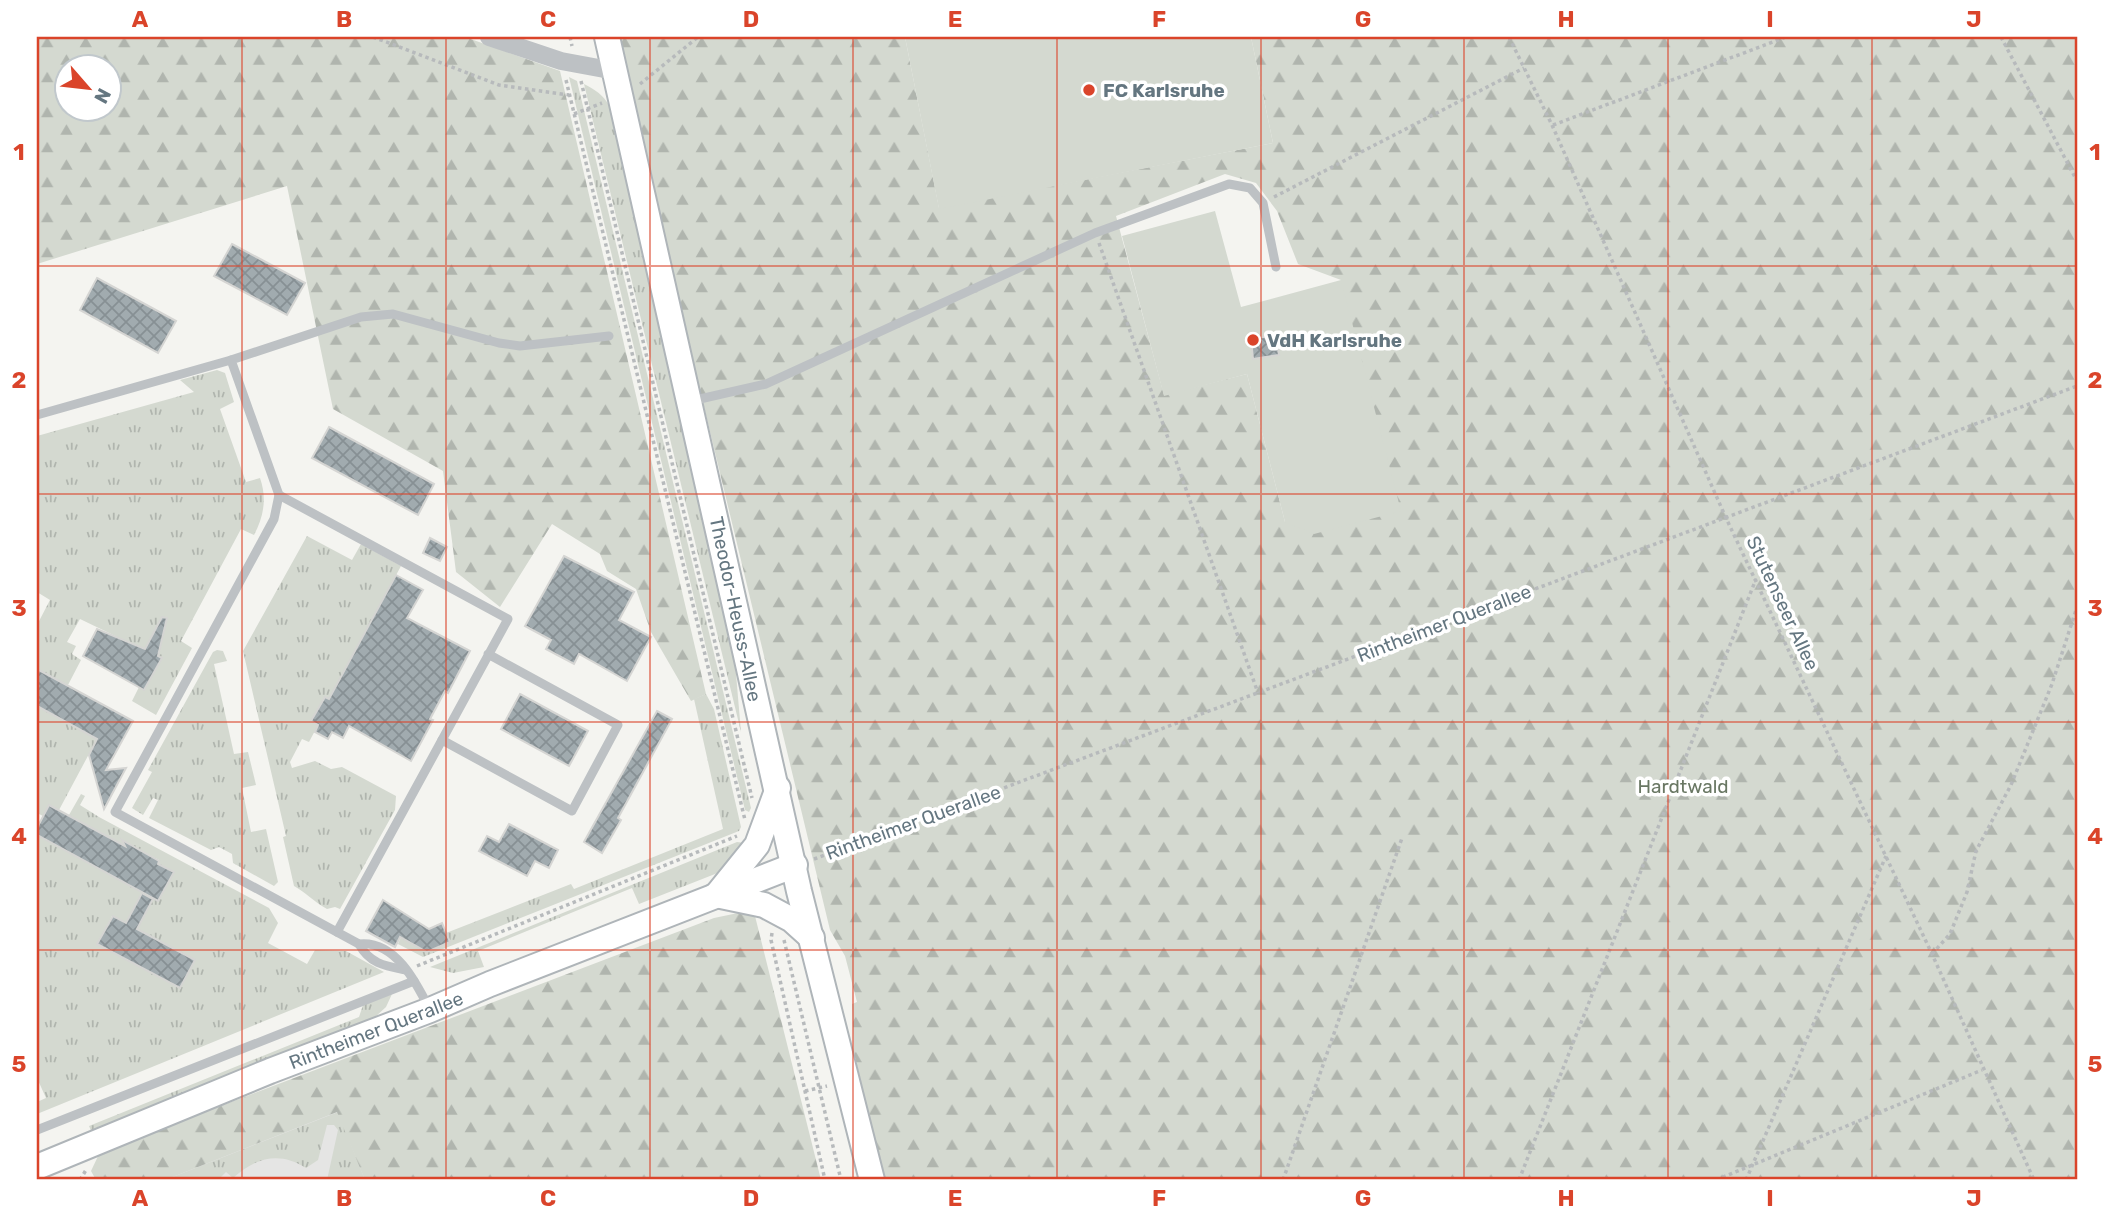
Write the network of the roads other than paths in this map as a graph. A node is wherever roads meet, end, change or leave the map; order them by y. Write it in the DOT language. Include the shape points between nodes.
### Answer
graph roads {
  1 [pos="489,37"];
  2 [pos="607,37"];
  3 [pos="618,82"];
  4 [pos="1276,267"];
  5 [pos="609,336"];
  6 [pos="231,359"];
  7 [pos="691,401"];
  8 [pos="37,415"];
  9 [pos="279,495"];
  10 [pos="488,654"];
  11 [pos="442,740"];
  12 [pos="778,787"];
  13 [pos="803,862"];
  14 [pos="716,895"];
  15 [pos="337,932"];
  16 [pos="812,938"];
  17 [pos="359,944"];
  18 [pos="406,970"];
  19 [pos="414,981"];
  20 [pos="430,1010"];
  21 [pos="37,1130"];
  22 [pos="37,1167"];
  23 [pos="872,1180"];
  1 -- 3 [label="street"];
  2 -- 3 [label="main road, Theodor-Heuss-Allee"];
  3 -- 7 [label="main road, Theodor-Heuss-Allee"];
  4 -- 7 [label="lane" via="1263,203 1250,188 1229,184 1095,233 766,384"];
  5 -- 6 [label="lane" via="520,346 393,314 376,315"];
  6 -- 8 [label="lane"];
  6 -- 9 [label="lane"];
  7 -- 12 [label="main road, Theodor-Heuss-Allee"];
  9 -- 10 [label="lane" via="508,619"];
  9 -- 15 [label="lane" via="266,536 115,811"];
  10 -- 11 [label="lane"];
  10 -- 11 [label="lane" via="618,725 572,811"];
  11 -- 15 [label="lane"];
  12 -- 13 [label="main road, Theodor-Heuss-Allee"];
  12 -- 14 [label="main road" via="757,845"];
  13 -- 14 [label="main road, Rintheimer Querallee"];
  13 -- 16 [label="main road, Theodor-Heuss-Allee"];
  14 -- 16 [label="main road" via="764,905 792,920"];
  14 -- 20 [label="main road, Rintheimer Querallee"];
  15 -- 17 [label="lane"];
  16 -- 23 [label="main road, Theodor-Heuss-Allee"];
  17 -- 18 [label="lane" via="366,957"];
  17 -- 18 [label="lane" via="372,943 393,954"];
  18 -- 19 [label="lane"];
  19 -- 20 [label="lane"];
  19 -- 21 [label="lane"];
  20 -- 22 [label="main road, Rintheimer Querallee"];
}
